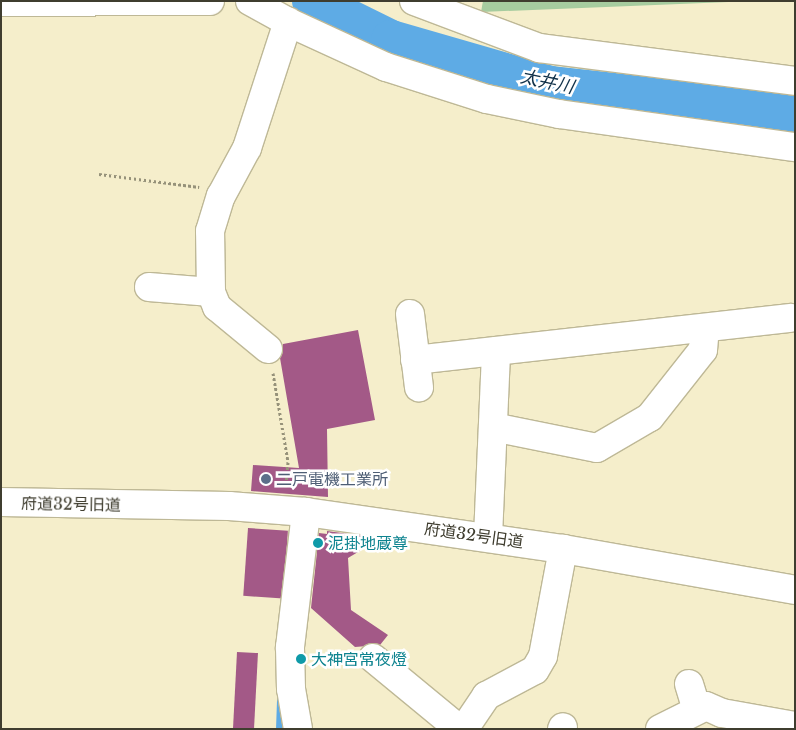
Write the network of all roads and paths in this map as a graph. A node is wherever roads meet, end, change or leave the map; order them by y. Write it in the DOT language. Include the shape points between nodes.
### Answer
graph roads {
  1 [pos="210,1"];
  2 [pos="250,1"];
  3 [pos="414,1"];
  4 [pos="1,2"];
  5 [pos="288,22"];
  6 [pos="795,81"];
  7 [pos="795,147"];
  8 [pos="99,174"];
  9 [pos="224,191"];
  10 [pos="149,287"];
  11 [pos="211,292"];
  12 [pos="410,314"];
  13 [pos="791,318"];
  14 [pos="705,328"];
  15 [pos="268,349"];
  16 [pos="496,351"];
  17 [pos="415,360"];
  18 [pos="419,387"];
  19 [pos="493,427"];
  20 [pos="1,502"];
  21 [pos="295,511"];
  22 [pos="488,537"];
  23 [pos="563,549"];
  24 [pos="795,590"];
  25 [pos="372,658"];
  26 [pos="689,684"];
  27 [pos="697,710"];
  28 [pos="795,726"];
  29 [pos="299,727"];
  30 [pos="469,727"];
  31 [pos="660,729"];
  1 -- 4 [label="street"];
  2 -- 5 [label="street"];
  3 -- 6 [label="street" via="539,48"];
  5 -- 7 [label="street" via="386,67 487,99 559,114"];
  5 -- 9 [label="street" via="247,148"];
  8 -- 9 [label="path"];
  9 -- 11 [label="street" via="210,231"];
  10 -- 11 [label="street"];
  11 -- 15 [label="street" via="217,308"];
  12 -- 17 [label="street"];
  13 -- 14 [label="street"];
  14 -- 16 [label="street"];
  14 -- 19 [label="street" via="703,350 650,417 597,448"];
  15 -- 21 [label="path"];
  16 -- 17 [label="street"];
  16 -- 19 [label="street"];
  17 -- 18 [label="street"];
  19 -- 22 [label="street"];
  20 -- 21 [label="street, 府道32号旧道" via="229,506"];
  21 -- 22 [label="street, 府道32号旧道"];
  21 -- 29 [label="street" via="290,647 291,689"];
  22 -- 23 [label="street, 府道32号旧道"];
  23 -- 24 [label="street, 府道32号旧道"];
  23 -- 30 [label="street" via="543,656 535,670 486,696"];
  25 -- 30 [label="street"];
  26 -- 27 [label="street"];
  27 -- 28 [label="street" via="706,706 722,713"];
  27 -- 31 [label="street"];
}
